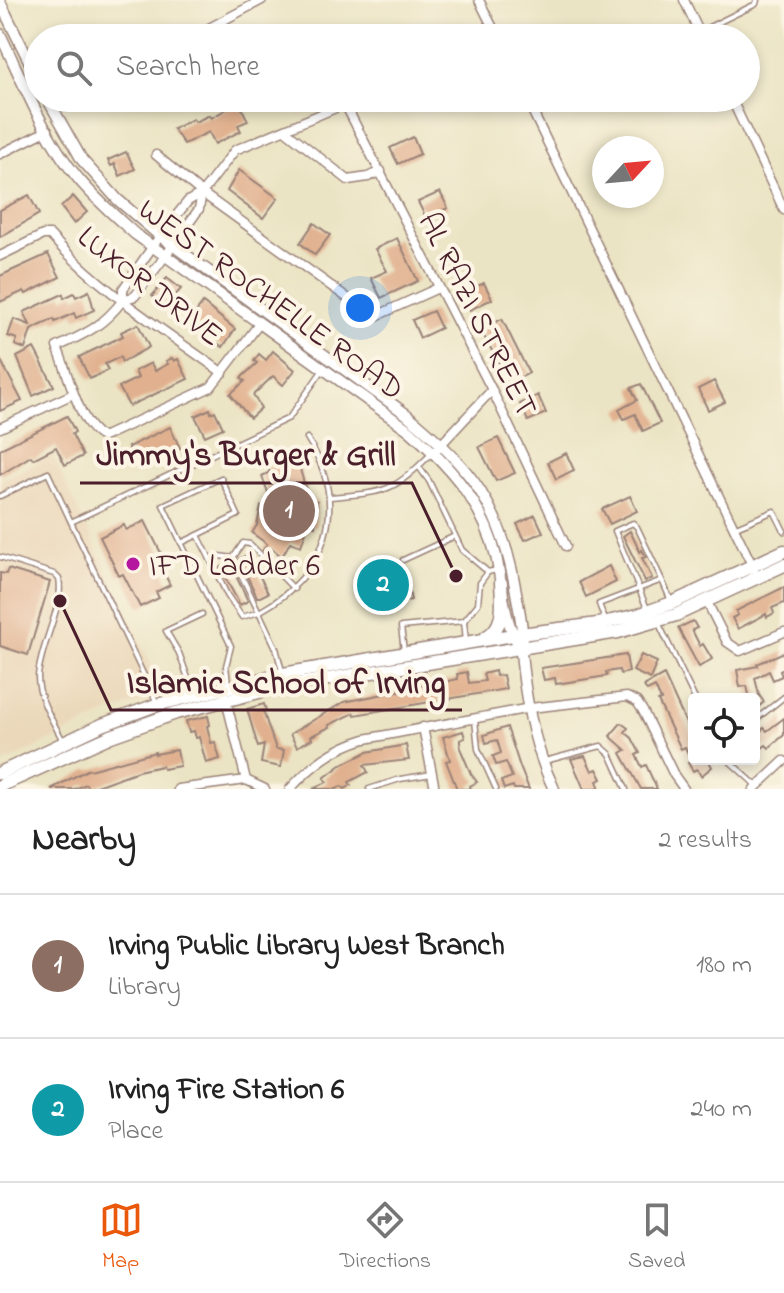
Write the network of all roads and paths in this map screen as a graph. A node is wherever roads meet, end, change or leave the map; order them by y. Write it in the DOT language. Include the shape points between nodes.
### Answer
graph roads {
  1 [pos="262,0"];
  2 [pos="479,0"];
  3 [pos="684,0"];
  4 [pos="757,0"];
  5 [pos="0,2"];
  6 [pos="217,24"];
  7 [pos="491,24"];
  8 [pos="696,24"];
  9 [pos="721,24"];
  10 [pos="0,34"];
  11 [pos="24,51"];
  12 [pos="24,82"];
  13 [pos="39,112"];
  14 [pos="55,112"];
  15 [pos="328,112"];
  16 [pos="349,112"];
  17 [pos="533,112"];
  18 [pos="738,112"];
  19 [pos="48,130"];
  20 [pos="286,131"];
  21 [pos="0,154"];
  22 [pos="156,155"];
  23 [pos="381,171"];
  24 [pos="202,193"];
  25 [pos="784,210"];
  26 [pos="160,236"];
  27 [pos="173,245"];
  28 [pos="153,247"];
  29 [pos="166,255"];
  30 [pos="0,256"];
  31 [pos="438,288"];
  32 [pos="123,300"];
  33 [pos="259,324"];
  34 [pos="323,369"];
  35 [pos="223,373"];
  36 [pos="492,390"];
  37 [pos="73,394"];
  38 [pos="0,428"];
  39 [pos="307,438"];
  40 [pos="442,443"];
  41 [pos="434,452"];
  42 [pos="419,467"];
  43 [pos="0,496"];
  44 [pos="329,497"];
  45 [pos="71,522"];
  46 [pos="734,528"];
  47 [pos="784,531"];
  48 [pos="198,535"];
  49 [pos="455,536"];
  50 [pos="181,543"];
  51 [pos="566,546"];
  52 [pos="784,551"];
  53 [pos="0,557"];
  54 [pos="233,558"];
  55 [pos="210,559"];
  56 [pos="403,560"];
  57 [pos="784,565"];
  58 [pos="755,572"];
  59 [pos="496,575"];
  60 [pos="662,580"];
  61 [pos="294,589"];
  62 [pos="639,589"];
  63 [pos="707,602"];
  64 [pos="672,603"];
  65 [pos="259,612"];
  66 [pos="648,612"];
  67 [pos="202,614"];
  68 [pos="464,621"];
  69 [pos="658,622"];
  70 [pos="606,623"];
  71 [pos="784,632"];
  72 [pos="518,634"];
  73 [pos="480,640"];
  74 [pos="466,643"];
  75 [pos="520,649"];
  76 [pos="405,653"];
  77 [pos="406,667"];
  78 [pos="283,674"];
  79 [pos="225,691"];
  80 [pos="692,693"];
  81 [pos="193,695"];
  82 [pos="784,697"];
  83 [pos="158,705"];
  84 [pos="530,708"];
  85 [pos="760,716"];
  86 [pos="474,718"];
  87 [pos="423,727"];
  88 [pos="66,748"];
  89 [pos="784,761"];
  90 [pos="543,762"];
  91 [pos="733,765"];
  92 [pos="0,773"];
  93 [pos="432,774"];
  94 [pos="246,780"];
  95 [pos="0,786"];
  96 [pos="755,788"];
  97 [pos="178,789"];
  98 [pos="265,789"];
  99 [pos="290,789"];
  100 [pos="369,789"];
  101 [pos="435,789"];
  102 [pos="496,789"];
  103 [pos="554,789"];
  104 [pos="626,789"];
  105 [pos="684,789"];
  1 -- 6 [label="street"];
  2 -- 7 [label="street"];
  3 -- 8 [label="street"];
  4 -- 9 [label="lane"];
  5 -- 11 [label="street"];
  10 -- 12 [label="street, WEST ROCHELLE ROAD"];
  13 -- 19 [label="street, WEST ROCHELLE ROAD"];
  14 -- 26 [label="street, WEST ROCHELLE ROAD" via="97,179"];
  15 -- 20 [label="street, AL RAZI STREET"];
  16 -- 23 [label="street, AL RAZI STREET"];
  17 -- 46 [label="street"];
  18 -- 25 [label="street"];
  19 -- 21 [label="street"];
  19 -- 28 [label="street, WEST ROCHELLE ROAD" via="76,176"];
  20 -- 23 [label="street" via="348,180"];
  20 -- 24 [label="street" via="235,150"];
  22 -- 24 [label="street"];
  23 -- 31 [label="street, AL RAZI STREET"];
  24 -- 26 [label="street" via="188,201"];
  24 -- 27 [label="street" via="199,209"];
  24 -- 31 [label="street" via="374,317"];
  26 -- 27 [label="street, WEST ROCHELLE ROAD"];
  26 -- 28 [label="street"];
  27 -- 29 [label="street"];
  27 -- 40 [label="street, WEST ROCHELLE ROAD"];
  28 -- 29 [label="street, WEST ROCHELLE ROAD"];
  28 -- 32 [label="street" via="123,289"];
  29 -- 32 [label="street" via="135,296"];
  29 -- 33 [label="street, WEST ROCHELLE ROAD"];
  30 -- 32 [label="street, LUXOR DRIVE" via="50,235"];
  31 -- 36 [label="street, AL RAZI STREET"];
  32 -- 35 [label="street, LUXOR DRIVE"];
  32 -- 37 [label="street" via="98,327 57,347"];
  33 -- 34 [label="street, WEST ROCHELLE ROAD"];
  33 -- 35 [label="street"];
  34 -- 41 [label="street, WEST ROCHELLE ROAD"];
  34 -- 45 [label="lane" via="289,418"];
  35 -- 37 [label="street" via="211,387 103,437 93,433"];
  36 -- 40 [label="street"];
  36 -- 51 [label="street, AL RAZI STREET"];
  37 -- 38 [label="street"];
  39 -- 44 [label="lane"];
  40 -- 41 [label="street"];
  40 -- 72 [label="street, WEST ROCHELLE ROAD" via="476,482 502,531"];
  41 -- 42 [label="lane"];
  41 -- 59 [label="street, WEST ROCHELLE ROAD" via="479,511"];
  42 -- 44 [label="lane" via="393,488"];
  42 -- 49 [label="lane"];
  43 -- 45 [label="lane" via="48,473"];
  44 -- 61 [label="lane" via="324,538 309,573"];
  45 -- 83 [label="lane"];
  46 -- 47 [label="lane" via="774,511"];
  46 -- 58 [label="street"];
  48 -- 50 [label="lane"];
  48 -- 50 [label="lane" via="238,515 221,478 163,505"];
  48 -- 55 [label="lane"];
  49 -- 56 [label="lane"];
  49 -- 59 [label="lane" via="462,550"];
  50 -- 79 [label="lane" via="231,646"];
  52 -- 58 [label="main road"];
  53 -- 88 [label="lane" via="59,579 38,679"];
  54 -- 55 [label="lane"];
  54 -- 61 [label="lane" via="241,544 250,544"];
  54 -- 65 [label="lane"];
  55 -- 65 [label="lane" via="240,616"];
  57 -- 58 [label="main road"];
  58 -- 63 [label="main road"];
  58 -- 64 [label="main road"];
  59 -- 68 [label="lane" via="480,583 478,604"];
  59 -- 72 [label="street, WEST ROCHELLE ROAD"];
  59 -- 73 [label="main road" via="502,603 498,628"];
  60 -- 62 [label="lane"];
  60 -- 62 [label="lane" via="633,523 615,531"];
  60 -- 64 [label="lane"];
  61 -- 65 [label="lane"];
  62 -- 66 [label="lane"];
  62 -- 70 [label="lane" via="599,604"];
  63 -- 69 [label="main road"];
  63 -- 71 [label="street" via="727,642 740,651"];
  64 -- 66 [label="main road"];
  65 -- 78 [label="lane"];
  66 -- 70 [label="main road"];
  67 -- 81 [label="lane" via="166,631"];
  68 -- 74 [label="lane"];
  68 -- 76 [label="lane" via="401,627"];
  69 -- 75 [label="main road"];
  69 -- 80 [label="lane"];
  70 -- 72 [label="main road"];
  72 -- 73 [label="main road"];
  72 -- 75 [label="street, WEST ROCHELLE ROAD"];
  73 -- 74 [label="main road"];
  74 -- 76 [label="main road"];
  75 -- 77 [label="main road"];
  75 -- 84 [label="street, WEST ROCHELLE ROAD"];
  76 -- 77 [label="main road"];
  76 -- 78 [label="main road"];
  77 -- 79 [label="main road"];
  78 -- 79 [label="main road"];
  79 -- 81 [label="main road"];
  79 -- 88 [label="main road"];
  79 -- 94 [label="street"];
  81 -- 83 [label="main road"];
  82 -- 85 [label="lane"];
  83 -- 88 [label="main road" via="102,725"];
  84 -- 86 [label="street"];
  84 -- 90 [label="street, WEST ROCHELLE ROAD"];
  84 -- 105 [label="street" via="609,697 637,702"];
  86 -- 87 [label="street"];
  86 -- 102 [label="lane" via="478,749"];
  87 -- 93 [label="street"];
  87 -- 99 [label="street" via="349,744 318,760"];
  88 -- 92 [label="main road"];
  88 -- 95 [label="main road"];
  89 -- 96 [label="street"];
  90 -- 103 [label="street, WEST ROCHELLE ROAD"];
  90 -- 104 [label="lane" via="601,746"];
  91 -- 96 [label="lane"];
  93 -- 100 [label="lane"];
  93 -- 101 [label="street"];
  94 -- 97 [label="street"];
  94 -- 98 [label="street"];
}
